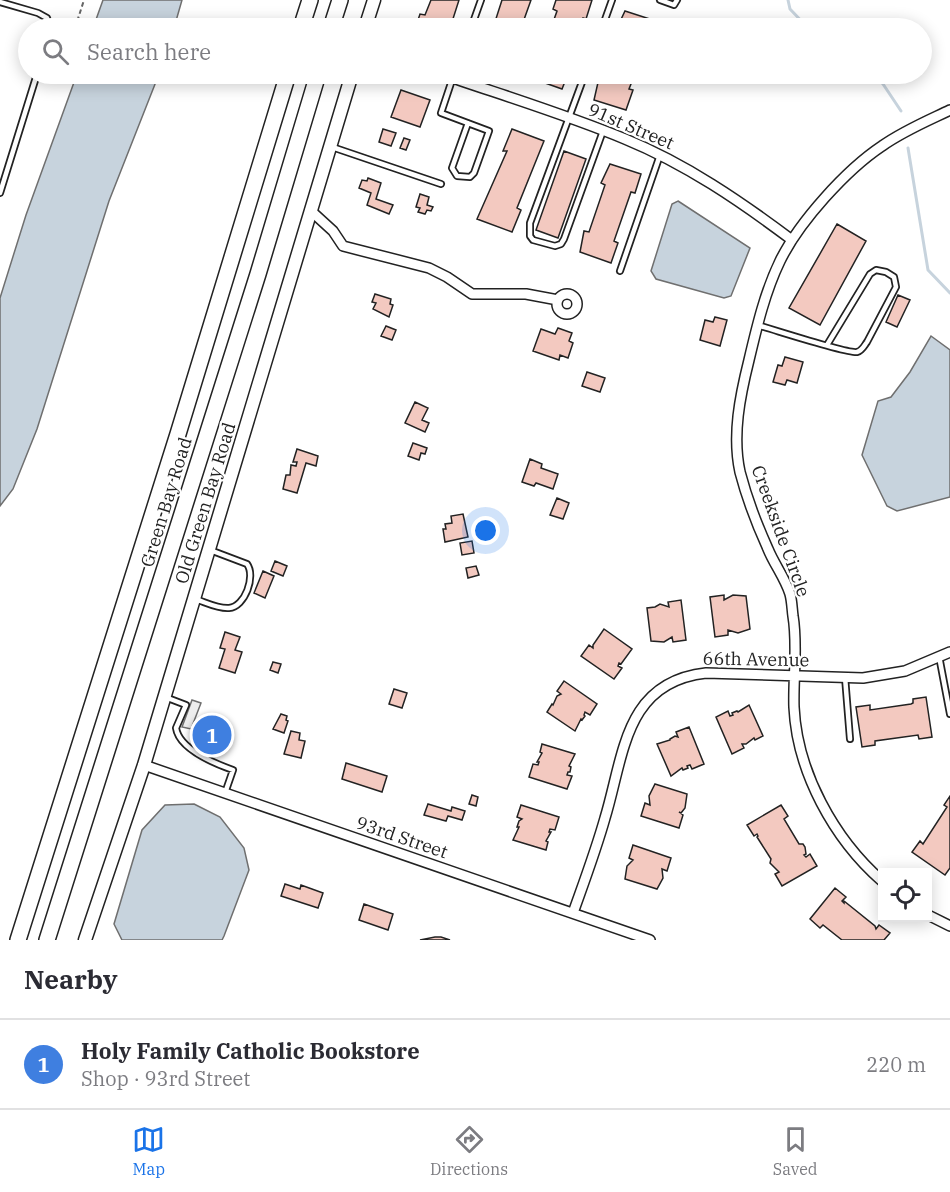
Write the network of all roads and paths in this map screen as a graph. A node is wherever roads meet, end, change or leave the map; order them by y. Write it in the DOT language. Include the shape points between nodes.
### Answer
graph roads {
  1 [pos="84,0"];
  2 [pos="310,0"];
  3 [pos="340,0"];
  4 [pos="374,0"];
  5 [pos="481,0"];
  6 [pos="612,0"];
  7 [pos="660,0"];
  8 [pos="677,0"];
  9 [pos="0,2"];
  10 [pos="47,18"];
  11 [pos="78,18"];
  12 [pos="304,18"];
  13 [pos="334,18"];
  14 [pos="368,18"];
  15 [pos="475,18"];
  16 [pos="606,18"];
  17 [pos="34,84"];
  18 [pos="285,84"];
  19 [pos="315,84"];
  20 [pos="349,84"];
  21 [pos="451,84"];
  22 [pos="476,84"];
  23 [pos="581,84"];
  24 [pos="950,110"];
  25 [pos="569,118"];
  26 [pos="468,123"];
  27 [pos="603,131"];
  28 [pos="330,146"];
  29 [pos="660,155"];
  30 [pos="441,184"];
  31 [pos="0,193"];
  32 [pos="310,210"];
  33 [pos="792,240"];
  34 [pos="620,271"];
  35 [pos="558,300"];
  36 [pos="757,325"];
  37 [pos="827,345"];
  38 [pos="210,550"];
  39 [pos="195,599"];
  40 [pos="950,652"];
  41 [pos="939,656"];
  42 [pos="794,675"];
  43 [pos="845,677"];
  44 [pos="165,697"];
  45 [pos="950,714"];
  46 [pos="850,739"];
  47 [pos="144,765"];
  48 [pos="225,794"];
  49 [pos="878,877"];
  50 [pos="573,913"];
  51 [pos="932,917"];
  52 [pos="950,926"];
  53 [pos="18,940"];
  54 [pos="47,940"];
  55 [pos="85,940"];
  56 [pos="650,940"];
  1 -- 11 [label="path"];
  2 -- 12 [label="main road"];
  3 -- 13 [label="main road"];
  4 -- 14 [label="street"];
  5 -- 15 [label="lane"];
  6 -- 16 [label="lane"];
  7 -- 8 [label="lane" via="674,5"];
  9 -- 10 [label="lane"];
  17 -- 31 [label="lane"];
  18 -- 53 [label="main road, Green Bay Road"];
  19 -- 54 [label="main road, Green Bay Road"];
  20 -- 28 [label="street, Old Green Bay Road"];
  21 -- 26 [label="lane" via="441,113"];
  22 -- 25 [label="street, 91st Street"];
  23 -- 25 [label="lane"];
  24 -- 33 [label="street, Creekside Circle" via="921,123 861,162 824,198"];
  25 -- 27 [label="street, 91st Street"];
  25 -- 27 [label="lane" via="530,223 530,236 545,245 555,246 564,239"];
  26 -- 26 [label="lane" via="489,131 474,173 464,178 452,168"];
  27 -- 29 [label="street, 91st Street"];
  28 -- 30 [label="lane"];
  28 -- 32 [label="street, Old Green Bay Road"];
  29 -- 33 [label="street, 91st Street" via="743,204"];
  29 -- 34 [label="lane"];
  32 -- 35 [label="street" via="343,246 429,268 472,294 526,294"];
  32 -- 38 [label="street, Old Green Bay Road"];
  33 -- 36 [label="street, Creekside Circle"];
  36 -- 37 [label="lane"];
  36 -- 42 [label="street, Creekside Circle" via="741,395 736,446 740,473 768,550 789,592 795,628"];
  37 -- 37 [label="lane" via="855,353 862,350 896,288 894,277 876,270 870,274"];
  38 -- 39 [label="street, Old Green Bay Road"];
  38 -- 39 [label="lane" via="247,564 250,579 234,607"];
  39 -- 44 [label="street, Old Green Bay Road"];
  40 -- 41 [label="street, 66th Avenue"];
  41 -- 43 [label="street, 66th Avenue" via="905,671"];
  41 -- 45 [label="lane"];
  42 -- 43 [label="street, 66th Avenue"];
  42 -- 49 [label="street, Creekside Circle" via="797,728 813,782 847,843"];
  42 -- 50 [label="street, 66th Avenue" via="696,674 655,693 627,733 605,818"];
  43 -- 46 [label="lane"];
  44 -- 47 [label="street, Old Green Bay Road"];
  44 -- 48 [label="lane" via="186,705 176,728 180,736 202,757 233,770"];
  47 -- 48 [label="street, 93rd Street"];
  47 -- 55 [label="street, Old Green Bay Road"];
  48 -- 50 [label="street, 93rd Street"];
  50 -- 56 [label="street, 93rd Street"];
  51 -- 52 [label="street"];
}
